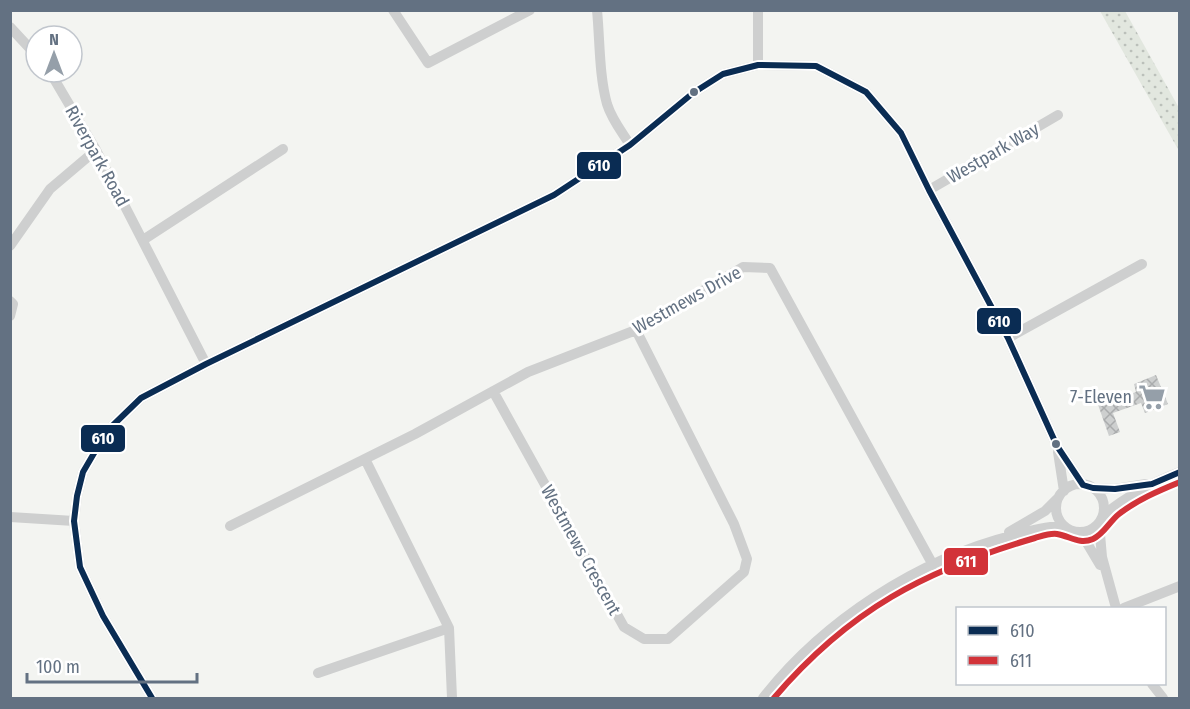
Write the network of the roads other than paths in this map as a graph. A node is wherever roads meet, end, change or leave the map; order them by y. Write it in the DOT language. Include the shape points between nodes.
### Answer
graph roads {
  1 [pos="393,10"];
  2 [pos="530,10"];
  3 [pos="597,10"];
  4 [pos="758,10"];
  5 [pos="10,27"];
  6 [pos="24,42"];
  7 [pos="758,65"];
  8 [pos="57,84"];
  9 [pos="1058,116"];
  10 [pos="630,145"];
  11 [pos="283,149"];
  12 [pos="96,150"];
  13 [pos="929,190"];
  14 [pos="143,240"];
  15 [pos="10,246"];
  16 [pos="1143,264"];
  17 [pos="10,301"];
  18 [pos="10,316"];
  19 [pos="636,330"];
  20 [pos="1008,338"];
  21 [pos="206,364"];
  22 [pos="494,390"];
  23 [pos="1057,446"];
  24 [pos="365,459"];
  25 [pos="1179,472"];
  26 [pos="1152,484"];
  27 [pos="1088,487"];
  28 [pos="1062,493"];
  29 [pos="10,517"];
  30 [pos="1101,520"];
  31 [pos="74,521"];
  32 [pos="230,526"];
  33 [pos="1063,526"];
  34 [pos="1081,533"];
  35 [pos="998,539"];
  36 [pos="933,565"];
  37 [pos="1106,576"];
  38 [pos="1179,586"];
  39 [pos="1115,607"];
  40 [pos="1129,607"];
  41 [pos="449,628"];
  42 [pos="318,673"];
  43 [pos="1153,685"];
  44 [pos="152,699"];
  45 [pos="452,699"];
  46 [pos="763,699"];
  47 [pos="1163,699"];
  1 -- 2 [label="street" via="428,63"];
  3 -- 10 [label="street" via="607,105"];
  4 -- 7 [label="street"];
  5 -- 6 [label="street"];
  7 -- 10 [label="street, Westpark Way" via="723,74 693,93"];
  7 -- 13 [label="street, Westpark Way" via="816,66 866,92 902,133"];
  8 -- 12 [label="street, Riverpark Road"];
  9 -- 13 [label="street, Westpark Way"];
  10 -- 21 [label="street, Westpark Way" via="554,195"];
  11 -- 14 [label="street"];
  12 -- 14 [label="street, Riverpark Road"];
  12 -- 15 [label="street" via="50,189"];
  13 -- 20 [label="street, Westpark Way"];
  14 -- 21 [label="street, Riverpark Road"];
  16 -- 20 [label="street"];
  17 -- 18 [label="street"];
  19 -- 22 [label="street, Westmews Drive" via="528,372"];
  19 -- 22 [label="street, Westmews Crescent" via="734,524 747,559 744,572 668,639 644,639 624,627"];
  19 -- 36 [label="street, Westmews Drive" via="743,267 770,268"];
  20 -- 23 [label="street, Westpark Way"];
  21 -- 31 [label="street, Westpark Way" via="141,398 107,431 83,472"];
  22 -- 24 [label="street, Westmews Drive"];
  23 -- 27 [label="street, Westpark Way"];
  23 -- 28 [label="street, Westpark Way"];
  24 -- 32 [label="street, Westmews Drive"];
  24 -- 41 [label="street"];
  25 -- 26 [label="street"];
  26 -- 27 [label="street" via="1116,489"];
  26 -- 30 [label="street" via="1113,507"];
  27 -- 28 [label="street" via="1075,485"];
  27 -- 30 [label="street" via="1102,497"];
  28 -- 33 [label="street" via="1056,507"];
  28 -- 35 [label="street" via="1045,511"];
  29 -- 31 [label="street"];
  30 -- 34 [label="street"];
  30 -- 37 [label="street"];
  31 -- 44 [label="street, Westpark Way" via="80,567 103,616"];
  33 -- 34 [label="street"];
  33 -- 35 [label="street"];
  34 -- 37 [label="street"];
  35 -- 36 [label="street"];
  36 -- 46 [label="street" via="845,617 813,644"];
  37 -- 39 [label="street"];
  38 -- 40 [label="street"];
  41 -- 42 [label="street"];
  41 -- 45 [label="street"];
  43 -- 47 [label="street"];
}
